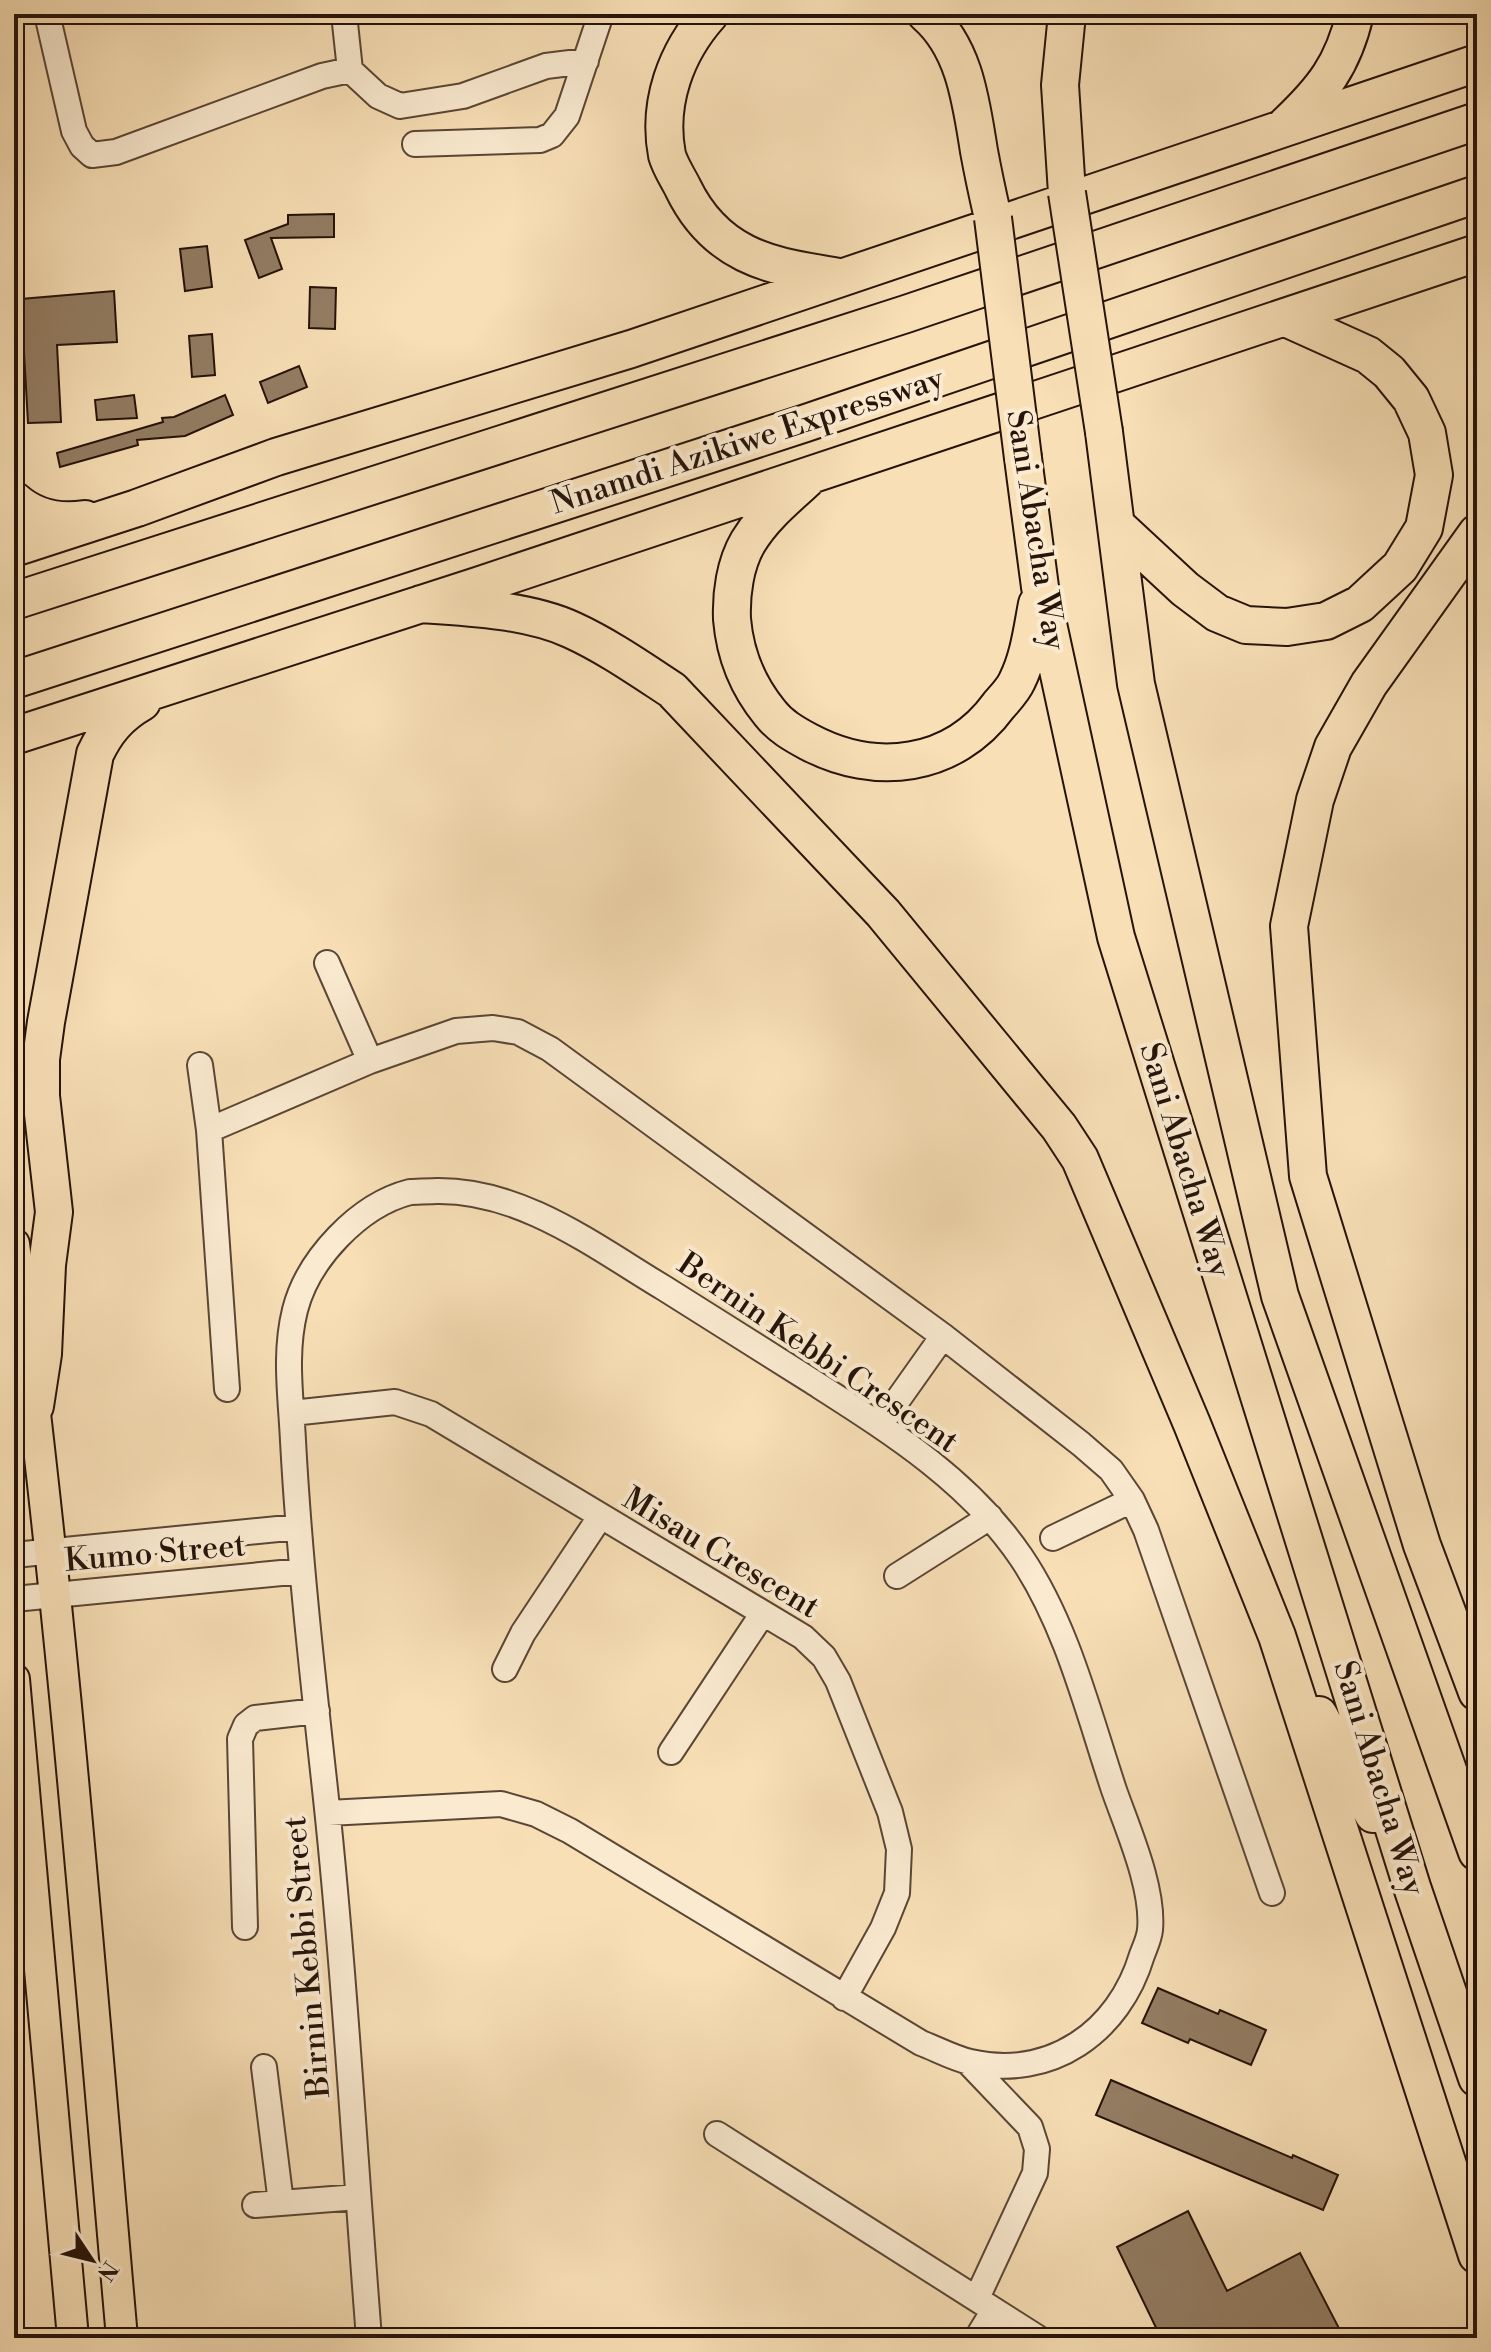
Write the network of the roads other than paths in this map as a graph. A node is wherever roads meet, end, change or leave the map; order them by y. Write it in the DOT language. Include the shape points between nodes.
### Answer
graph roads {
  1 [pos="47,14"];
  2 [pos="344,14"];
  3 [pos="601,14"];
  4 [pos="710,14"];
  5 [pos="926,14"];
  6 [pos="1067,14"];
  7 [pos="1355,14"];
  8 [pos="586,61"];
  9 [pos="1477,63"];
  10 [pos="350,70"];
  11 [pos="1477,121"];
  12 [pos="1279,131"];
  13 [pos="415,144"];
  14 [pos="1477,194"];
  15 [pos="1477,253"];
  16 [pos="845,277"];
  17 [pos="906,314"];
  18 [pos="1286,318"];
  19 [pos="631,349"];
  20 [pos="806,423"];
  21 [pos="813,472"];
  22 [pos="14,500"];
  23 [pos="137,508"];
  24 [pos="1116,525"];
  25 [pos="1477,533"];
  26 [pos="14,548"];
  27 [pos="477,586"];
  28 [pos="1040,587"];
  29 [pos="14,601"];
  30 [pos="421,604"];
  31 [pos="190,679"];
  32 [pos="14,680"];
  33 [pos="14,736"];
  34 [pos="327,963"];
  35 [pos="370,1061"];
  36 [pos="200,1065"];
  37 [pos="209,1130"];
  38 [pos="14,1244"];
  39 [pos="943,1336"];
  40 [pos="227,1389"];
  41 [pos="35,1406"];
  42 [pos="292,1413"];
  43 [pos="880,1425"];
  44 [pos="1132,1500"];
  45 [pos="600,1517"];
  46 [pos="990,1517"];
  47 [pos="298,1527"];
  48 [pos="1053,1538"];
  49 [pos="1422,1545"];
  50 [pos="50,1550"];
  51 [pos="14,1555"];
  52 [pos="302,1571"];
  53 [pos="897,1576"];
  54 [pos="55,1595"];
  55 [pos="14,1599"];
  56 [pos="763,1613"];
  57 [pos="1277,1636"];
  58 [pos="505,1669"];
  59 [pos="14,1679"];
  60 [pos="1477,1692"];
  61 [pos="317,1711"];
  62 [pos="671,1752"];
  63 [pos="1455,1786"];
  64 [pos="328,1813"];
  65 [pos="1477,1852"];
  66 [pos="1412,1887"];
  67 [pos="1272,1893"];
  68 [pos="245,1927"];
  69 [pos="844,1998"];
  70 [pos="968,2062"];
  71 [pos="264,2067"];
  72 [pos="1477,2078"];
  73 [pos="717,2134"];
  74 [pos="358,2197"];
  75 [pos="281,2203"];
  76 [pos="255,2205"];
  77 [pos="1477,2255"];
  78 [pos="986,2304"];
  79 [pos="73,2338"];
  80 [pos="122,2338"];
  81 [pos="369,2338"];
  82 [pos="977,2338"];
  83 [pos="1038,2338"];
  1 -- 10 [label="street" via="74,131 92,155 116,152"];
  2 -- 10 [label="street"];
  3 -- 8 [label="street"];
  4 -- 16 [label="highway" via="690,36 671,76 664,117 667,157 693,208 743,252 779,267"];
  5 -- 28 [label="highway, Sani Abacha Way, bridge" via="957,54 972,103 993,218"];
  6 -- 24 [label="highway, Sani Abacha Way, bridge" via="1060,85 1067,193"];
  7 -- 12 [label="highway" via="1336,69 1317,96"];
  8 -- 10 [label="street" via="546,66 463,96 400,106 378,96"];
  8 -- 13 [label="street" via="562,126 546,139"];
  9 -- 12 [label="highway"];
  11 -- 17 [label="highway"];
  12 -- 16 [label="highway"];
  14 -- 20 [label="highway, Nnamdi Azikiwe Expressway"];
  15 -- 18 [label="highway, Nnamdi Azikiwe Expressway"];
  16 -- 19 [label="highway"];
  17 -- 19 [label="highway"];
  17 -- 29 [label="highway"];
  18 -- 21 [label="highway, Nnamdi Azikiwe Expressway"];
  18 -- 24 [label="highway" via="1368,355 1389,372 1411,399 1427,433 1434,475 1424,528 1400,567 1360,604 1326,621 1287,627 1246,625 1217,613 1185,589"];
  19 -- 23 [label="highway" via="276,457"];
  20 -- 27 [label="highway"];
  20 -- 32 [label="highway, Nnamdi Azikiwe Expressway"];
  21 -- 27 [label="highway, Nnamdi Azikiwe Expressway"];
  21 -- 28 [label="highway" via="766,516 747,544 731,602 734,645 745,676 771,715 833,755 896,764 959,744 986,724 1016,683 1027,656"];
  22 -- 23 [label="highway" via="64,522"];
  23 -- 26 [label="highway"];
  24 -- 63 [label="highway, Sani Abacha Way" via="1136,684 1280,1296"];
  25 -- 49 [label="highway" via="1369,684 1333,747 1315,800 1289,926 1308,1176"];
  27 -- 30 [label="highway, Nnamdi Azikiwe Expressway"];
  28 -- 66 [label="highway, Sani Abacha Way" via="1116,937"];
  30 -- 31 [label="highway, Nnamdi Azikiwe Expressway"];
  30 -- 57 [label="highway" via="498,610 570,629 672,690 893,925 1080,1159"];
  31 -- 33 [label="highway, Nnamdi Azikiwe Expressway"];
  31 -- 41 [label="highway" via="119,717 105,733 89,778 41,1059 54,1212"];
  34 -- 35 [label="street"];
  35 -- 37 [label="street"];
  35 -- 39 [label="street" via="456,1031 518,1032 550,1049"];
  36 -- 37 [label="street"];
  37 -- 40 [label="street"];
  38 -- 41 [label="main road"];
  39 -- 43 [label="street"];
  39 -- 44 [label="street" via="1111,1470"];
  41 -- 50 [label="main road"];
  42 -- 43 [label="street, Bernin Kebbi Crescent" via="287,1345 297,1300 321,1254 363,1213 411,1192 461,1191 504,1200 551,1220"];
  42 -- 45 [label="street, Misau Crescent" via="395,1402 431,1414"];
  42 -- 47 [label="street, Bernin Kebbi Crescent"];
  43 -- 46 [label="street, Bernin Kebbi Crescent" via="931,1462"];
  44 -- 48 [label="street"];
  44 -- 67 [label="street"];
  45 -- 56 [label="street, Misau Crescent"];
  45 -- 58 [label="street"];
  46 -- 53 [label="street"];
  46 -- 70 [label="street, Bernin Kebbi Crescent" via="1045,1599 1071,1663 1147,1892 1150,1930 1135,1978 1114,2014 1081,2043 1041,2062"];
  47 -- 50 [label="street"];
  47 -- 52 [label="street, Bernin Kebbi Crescent"];
  49 -- 60 [label="highway"];
  49 -- 63 [label="highway"];
  50 -- 51 [label="street"];
  50 -- 54 [label="main road"];
  52 -- 54 [label="street, Kumo Street"];
  52 -- 61 [label="street, Birnin Kebbi Street"];
  54 -- 55 [label="street, Kumo Street"];
  54 -- 80 [label="main road"];
  56 -- 62 [label="street"];
  56 -- 69 [label="street, Misau Crescent" via="803,1637 838,1681 890,1812 899,1849 897,1893"];
  57 -- 66 [label="highway"];
  57 -- 77 [label="highway"];
  59 -- 79 [label="main road"];
  61 -- 64 [label="street, Birnin Kebbi Street"];
  61 -- 68 [label="street" via="255,1718 240,1739"];
  63 -- 65 [label="highway, Sani Abacha Way"];
  64 -- 69 [label="street, Bernin Kebbi Crescent" via="501,1804 536,1814"];
  64 -- 74 [label="street, Birnin Kebbi Street"];
  66 -- 72 [label="highway, Sani Abacha Way"];
  69 -- 70 [label="street, Bernin Kebbi Crescent" via="921,2043"];
  70 -- 78 [label="street" via="1030,2127 1037,2149 1035,2173"];
  71 -- 75 [label="street"];
  73 -- 78 [label="street"];
  74 -- 75 [label="street"];
  74 -- 81 [label="street, Birnin Kebbi Street"];
  75 -- 76 [label="street"];
  78 -- 82 [label="street"];
  78 -- 83 [label="street"];
}
